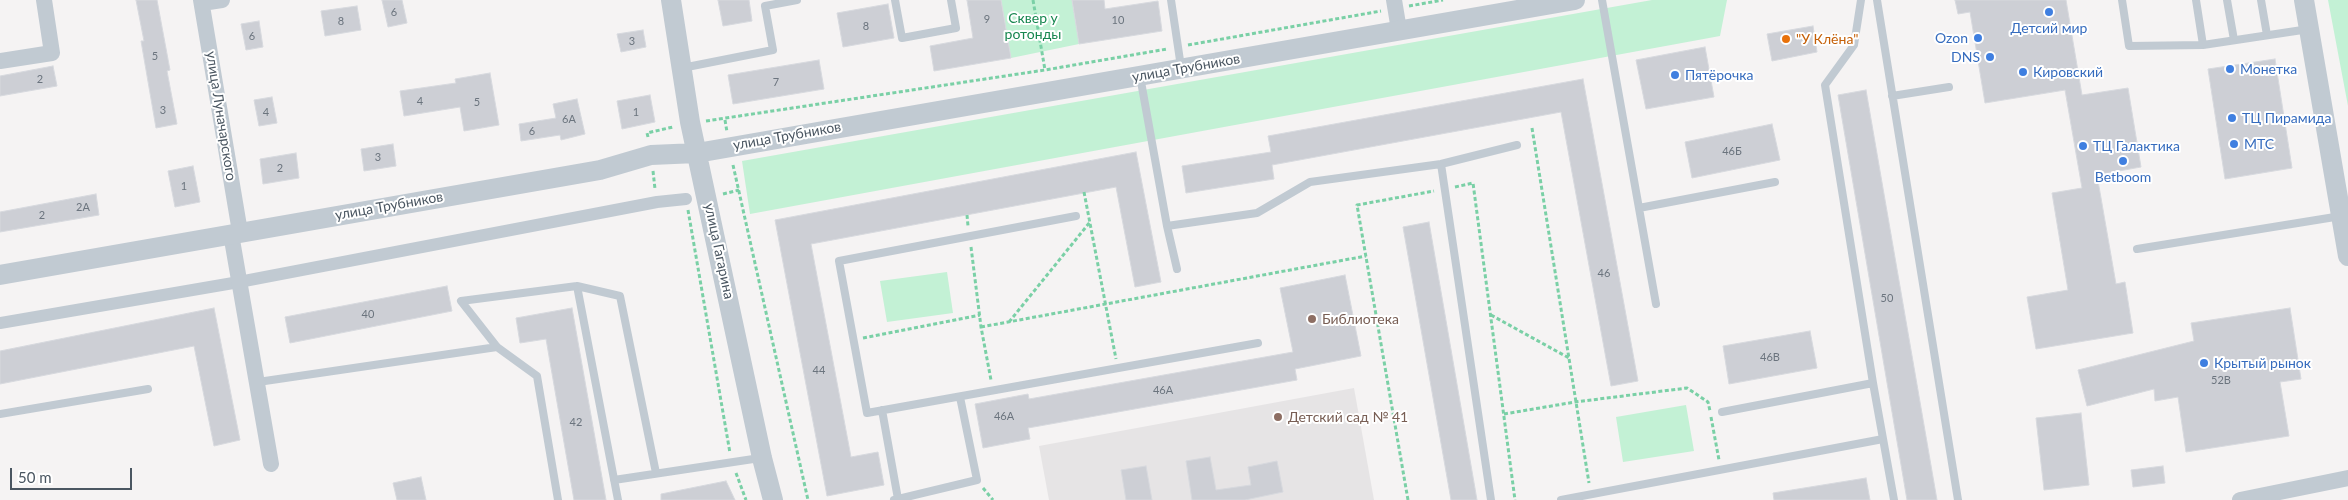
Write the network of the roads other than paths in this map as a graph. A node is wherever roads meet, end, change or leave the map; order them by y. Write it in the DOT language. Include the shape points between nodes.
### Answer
graph roads {
  1 [pos="44,0"];
  2 [pos="222,0"];
  3 [pos="671,0"];
  4 [pos="797,0"];
  5 [pos="896,0"];
  6 [pos="952,0"];
  7 [pos="1171,0"];
  8 [pos="1575,0"];
  9 [pos="1602,0"];
  10 [pos="1861,0"];
  11 [pos="1877,0"];
  12 [pos="2122,0"];
  13 [pos="2196,0"];
  14 [pos="2227,0"];
  15 [pos="2261,0"];
  16 [pos="2304,0"];
  17 [pos="202,2"];
  18 [pos="764,3"];
  19 [pos="1394,4"];
  20 [pos="2309,29"];
  21 [pos="1399,30"];
  22 [pos="2267,35"];
  23 [pos="2234,40"];
  24 [pos="2203,45"];
  25 [pos="0,61"];
  26 [pos="682,68"];
  27 [pos="1182,69"];
  28 [pos="1140,76"];
  29 [pos="1949,87"];
  30 [pos="1892,96"];
  31 [pos="1517,145"];
  32 [pos="697,152"];
  33 [pos="1441,164"];
  34 [pos="1775,182"];
  35 [pos="686,199"];
  36 [pos="1639,208"];
  37 [pos="1076,216"];
  38 [pos="2341,216"];
  39 [pos="1167,226"];
  40 [pos="235,233"];
  41 [pos="2137,248"];
  42 [pos="2348,256"];
  43 [pos="1178,268"];
  44 [pos="0,275"];
  45 [pos="239,282"];
  46 [pos="577,286"];
  47 [pos="1656,304"];
  48 [pos="0,323"];
  49 [pos="1258,343"];
  50 [pos="497,347"];
  51 [pos="258,382"];
  52 [pos="1873,384"];
  53 [pos="148,389"];
  54 [pos="960,397"];
  55 [pos="882,410"];
  56 [pos="1722,412"];
  57 [pos="0,414"];
  58 [pos="1883,439"];
  59 [pos="762,458"];
  60 [pos="272,464"];
  61 [pos="656,473"];
  62 [pos="2348,478"];
  63 [pos="614,480"];
  64 [pos="558,500"];
  65 [pos="618,500"];
  66 [pos="773,500"];
  67 [pos="896,500"];
  68 [pos="1491,500"];
  69 [pos="1561,500"];
  70 [pos="1894,500"];
  71 [pos="1958,500"];
  72 [pos="2240,500"];
  1 -- 25 [label="street" via="52,53"];
  2 -- 17 [label="street"];
  3 -- 26 [label="street, улица Гагарина"];
  4 -- 18 [label="lane"];
  5 -- 6 [label="lane" via="902,38 956,28"];
  7 -- 27 [label="lane"];
  8 -- 21 [label="street, улица Трубников"];
  9 -- 36 [label="lane"];
  10 -- 52 [label="lane" via="1854,46 1825,85"];
  11 -- 30 [label="lane"];
  12 -- 24 [label="lane" via="2129,46"];
  13 -- 24 [label="lane"];
  14 -- 23 [label="lane"];
  15 -- 22 [label="lane"];
  16 -- 20 [label="street"];
  17 -- 40 [label="street, улица Луначарского"];
  18 -- 26 [label="lane" via="772,50"];
  19 -- 21 [label="street"];
  20 -- 22 [label="lane"];
  20 -- 38 [label="street"];
  21 -- 27 [label="street, улица Трубников"];
  22 -- 23 [label="lane"];
  23 -- 24 [label="lane"];
  26 -- 32 [label="street, улица Гагарина"];
  27 -- 28 [label="street, улица Трубников"];
  28 -- 32 [label="street, улица Трубников"];
  28 -- 39 [label="lane"];
  29 -- 30 [label="lane"];
  30 -- 71 [label="lane"];
  31 -- 33 [label="lane"];
  32 -- 40 [label="street, улица Трубников" via="652,155 600,170"];
  32 -- 59 [label="street, улица Гагарина"];
  33 -- 39 [label="lane" via="1310,182 1257,213"];
  33 -- 68 [label="lane"];
  34 -- 36 [label="lane"];
  35 -- 45 [label="street"];
  36 -- 47 [label="lane"];
  37 -- 55 [label="lane" via="839,261 866,413"];
  38 -- 41 [label="lane"];
  38 -- 42 [label="street"];
  39 -- 43 [label="lane"];
  40 -- 44 [label="street, улица Трубников"];
  40 -- 45 [label="street, улица Луначарского"];
  45 -- 48 [label="street"];
  45 -- 51 [label="street, улица Луначарского"];
  46 -- 50 [label="lane" via="461,301"];
  46 -- 61 [label="lane" via="620,296"];
  46 -- 63 [label="lane"];
  49 -- 54 [label="lane"];
  50 -- 51 [label="lane"];
  50 -- 64 [label="lane" via="537,376"];
  51 -- 60 [label="street, улица Луначарского"];
  52 -- 56 [label="lane"];
  52 -- 58 [label="lane"];
  53 -- 57 [label="lane"];
  54 -- 55 [label="lane"];
  54 -- 67 [label="lane" via="977,480"];
  55 -- 67 [label="lane"];
  58 -- 69 [label="lane"];
  58 -- 70 [label="lane"];
  59 -- 61 [label="lane"];
  59 -- 66 [label="street, улица Гагарина"];
  61 -- 63 [label="lane"];
  62 -- 72 [label="street"];
  63 -- 65 [label="lane"];
}
